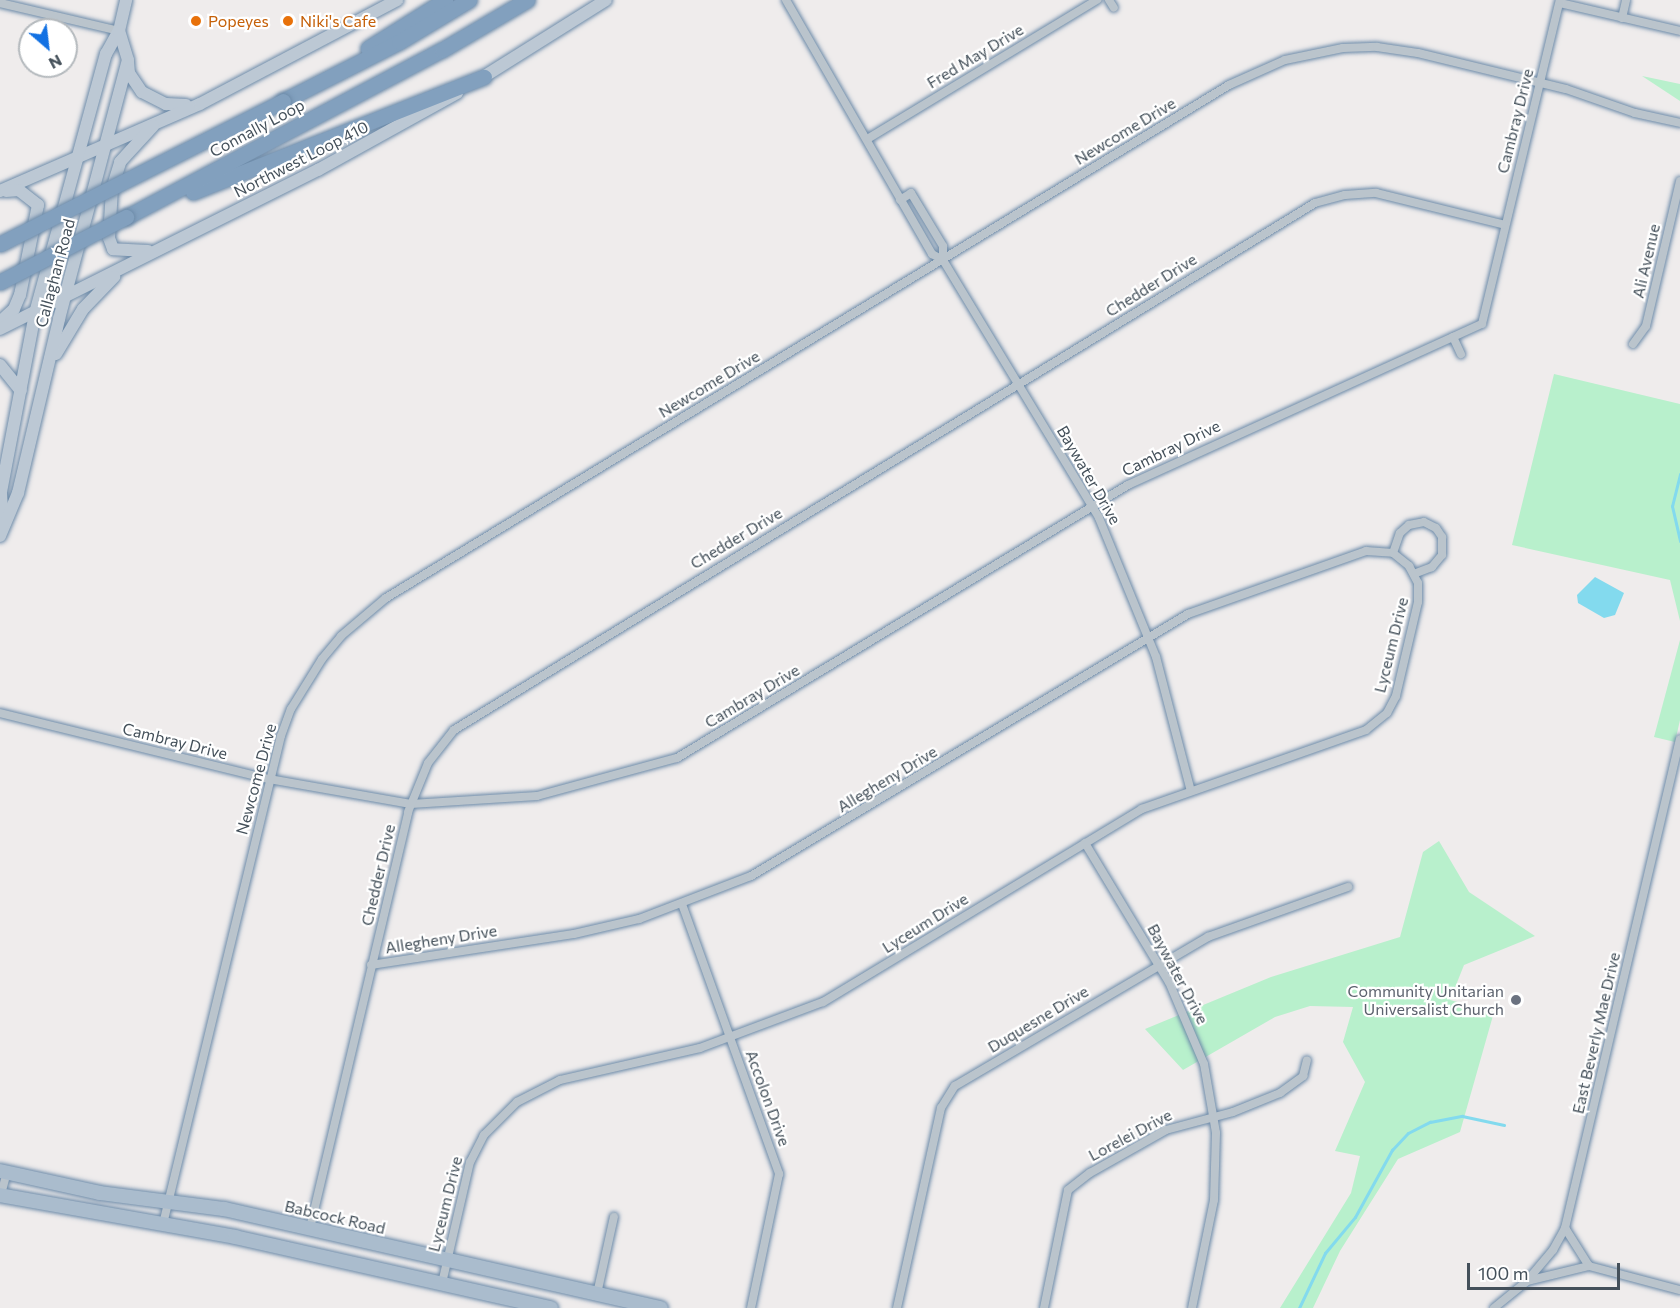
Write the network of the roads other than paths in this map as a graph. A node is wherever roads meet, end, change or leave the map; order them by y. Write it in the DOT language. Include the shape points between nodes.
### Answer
graph roads {
  1 [pos="126,0"];
  2 [pos="398,0"];
  3 [pos="445,0"];
  4 [pos="469,0"];
  5 [pos="527,0"];
  6 [pos="606,0"];
  7 [pos="786,0"];
  8 [pos="1097,0"];
  9 [pos="1626,0"];
  10 [pos="1560,2"];
  11 [pos="0,3"];
  12 [pos="1622,18"];
  13 [pos="118,31"];
  14 [pos="1680,31"];
  15 [pos="128,60"];
  16 [pos="484,77"];
  17 [pos="1539,82"];
  18 [pos="283,101"];
  19 [pos="200,104"];
  20 [pos="161,119"];
  21 [pos="1680,123"];
  22 [pos="868,138"];
  23 [pos="107,142"];
  24 [pos="80,154"];
  25 [pos="1680,181"];
  26 [pos="0,193"];
  27 [pos="900,200"];
  28 [pos="917,204"];
  29 [pos="906,211"];
  30 [pos="126,217"];
  31 [pos="1504,225"];
  32 [pos="0,244"];
  33 [pos="160,250"];
  34 [pos="943,260"];
  35 [pos="129,265"];
  36 [pos="0,282"];
  37 [pos="64,298"];
  38 [pos="35,313"];
  39 [pos="0,322"];
  40 [pos="0,329"];
  41 [pos="1453,337"];
  42 [pos="1633,344"];
  43 [pos="1461,354"];
  44 [pos="51,363"];
  45 [pos="0,364"];
  46 [pos="1018,385"];
  47 [pos="21,391"];
  48 [pos="1092,507"];
  49 [pos="3,522"];
  50 [pos="0,536"];
  51 [pos="1397,555"];
  52 [pos="1414,574"];
  53 [pos="1148,638"];
  54 [pos="0,713"];
  55 [pos="1680,739"];
  56 [pos="269,779"];
  57 [pos="1191,791"];
  58 [pos="411,804"];
  59 [pos="1085,843"];
  60 [pos="1348,887"];
  61 [pos="682,904"];
  62 [pos="371,965"];
  63 [pos="1158,965"];
  64 [pos="730,1036"];
  65 [pos="1307,1060"];
  66 [pos="1214,1117"];
  67 [pos="3,1172"];
  68 [pos="0,1197"];
  69 [pos="165,1201"];
  70 [pos="614,1217"];
  71 [pos="163,1224"];
  72 [pos="310,1228"];
  73 [pos="1565,1228"];
  74 [pos="447,1259"];
  75 [pos="1588,1266"];
  76 [pos="1526,1281"];
  77 [pos="441,1283"];
  78 [pos="1680,1290"];
  79 [pos="597,1293"];
  80 [pos="551,1308"];
  81 [pos="662,1308"];
  82 [pos="751,1308"];
  83 [pos="897,1308"];
  84 [pos="1044,1308"];
  85 [pos="1192,1308"];
  86 [pos="1494,1308"];
  1 -- 13 [label="main road, Callaghan Road"];
  2 -- 19 [label="main road"];
  3 -- 18 [label="highway"];
  4 -- 18 [label="highway, Connally Loop" via="399,42"];
  5 -- 30 [label="highway, Connally Loop" via="442,50"];
  6 -- 16 [label="main road, Northwest Loop 410"];
  7 -- 22 [label="street, Baywater Drive"];
  8 -- 22 [label="street, Fred May Drive"];
  9 -- 12 [label="street"];
  10 -- 12 [label="street"];
  10 -- 17 [label="street, Cambray Drive"];
  11 -- 13 [label="street"];
  12 -- 14 [label="street"];
  13 -- 15 [label="main road"];
  13 -- 24 [label="main road, Callaghan Road" via="106,54"];
  15 -- 19 [label="main road" via="134,84 153,99 178,106"];
  15 -- 23 [label="main road, Callaghan Road"];
  16 -- 30 [label="highway"];
  16 -- 33 [label="main road, Northwest Loop 410" via="381,137"];
  17 -- 21 [label="street, Newcome Drive"];
  17 -- 31 [label="street, Cambray Drive"];
  17 -- 34 [label="street, Newcome Drive" via="1418,52 1377,47 1343,48 1285,60 1229,85"];
  18 -- 32 [label="highway, Connally Loop, bridge"];
  19 -- 20 [label="main road"];
  20 -- 23 [label="main road"];
  20 -- 33 [label="main road" via="133,144 120,162 112,189 109,238 113,249 123,252"];
  22 -- 27 [label="street, Baywater Drive" via="871,153"];
  23 -- 24 [label="main road"];
  23 -- 37 [label="main road, Callaghan Road"];
  24 -- 26 [label="main road"];
  24 -- 38 [label="main road, Callaghan Road"];
  25 -- 42 [label="street, Ali Avenue" via="1646,326"];
  26 -- 39 [label="main road" via="19,190 38,205 20,295 14,309"];
  27 -- 28 [label="street, Baywater Drive" via="911,194"];
  27 -- 29 [label="street, Baywater Drive"];
  28 -- 29 [label="street"];
  28 -- 34 [label="street, Baywater Drive" via="943,246"];
  29 -- 34 [label="street, Baywater Drive" via="932,254"];
  30 -- 36 [label="highway, Connally Loop, bridge"];
  31 -- 41 [label="street, Cambray Drive" via="1482,324"];
  31 -- 46 [label="street, Chedder Drive" via="1376,193 1322,200"];
  33 -- 35 [label="main road, Northwest Loop 410"];
  34 -- 46 [label="street, Baywater Drive"];
  34 -- 56 [label="street, Newcome Drive" via="386,598 341,636 305,683 284,727"];
  35 -- 37 [label="main road, Northwest Loop 410"];
  35 -- 44 [label="main road" via="82,309"];
  37 -- 38 [label="main road, Northwest Loop 410"];
  37 -- 44 [label="main road, Callaghan Road"];
  38 -- 40 [label="main road, Northwest Loop 410"];
  38 -- 47 [label="main road, Callaghan Road"];
  41 -- 43 [label="street"];
  41 -- 48 [label="street, Cambray Drive" via="1173,462"];
  44 -- 49 [label="main road, Callaghan Road" via="18,493"];
  45 -- 47 [label="main road"];
  46 -- 48 [label="street, Baywater Drive"];
  46 -- 58 [label="street, Chedder Drive" via="465,721 431,757"];
  47 -- 49 [label="main road, Callaghan Road" via="1,492"];
  48 -- 53 [label="street, Baywater Drive"];
  48 -- 58 [label="street, Cambray Drive" via="677,758 537,796"];
  49 -- 50 [label="main road, Callaghan Road"];
  51 -- 52 [label="street"];
  51 -- 52 [label="street" via="1400,533 1409,525 1424,522 1442,537 1442,555 1432,567"];
  51 -- 53 [label="street, Allegheny Drive" via="1366,551 1188,614"];
  52 -- 57 [label="street, Lyceum Drive" via="1420,590 1396,696 1378,722 1356,734"];
  53 -- 57 [label="street, Baywater Drive"];
  53 -- 61 [label="street, Allegheny Drive" via="779,862"];
  54 -- 56 [label="street, Cambray Drive"];
  55 -- 73 [label="street, East Beverly Mae Drive"];
  56 -- 58 [label="street, Cambray Drive"];
  56 -- 69 [label="street, Newcome Drive"];
  57 -- 59 [label="street, Lyceum Drive" via="1142,810"];
  58 -- 62 [label="street, Chedder Drive"];
  59 -- 63 [label="street, Baywater Drive"];
  59 -- 64 [label="street, Lyceum Drive" via="823,1002"];
  60 -- 63 [label="street, Duquesne Drive" via="1232,927"];
  61 -- 62 [label="street, Allegheny Drive" via="574,934"];
  61 -- 64 [label="street, Accolon Drive"];
  62 -- 72 [label="street, Chedder Drive"];
  63 -- 66 [label="street, Baywater Drive" via="1192,1031 1204,1064"];
  63 -- 83 [label="street, Duquesne Drive" via="955,1086 946,1098"];
  64 -- 74 [label="street, Lyceum Drive" via="665,1058 560,1080 517,1101 477,1145 463,1183"];
  64 -- 82 [label="street, Accolon Drive" via="779,1174"];
  65 -- 66 [label="street, Lorelei Drive" via="1303,1076 1280,1093"];
  66 -- 84 [label="street, Lorelei Drive" via="1166,1130 1090,1173 1068,1190"];
  66 -- 85 [label="street, Baywater Drive" via="1214,1200"];
  67 -- 68 [label="street"];
  67 -- 69 [label="main road, Babcock Road"];
  68 -- 71 [label="main road"];
  69 -- 71 [label="street, Newcome Drive"];
  69 -- 72 [label="main road, Babcock Road"];
  70 -- 79 [label="street"];
  71 -- 77 [label="main road"];
  72 -- 74 [label="main road, Babcock Road"];
  73 -- 75 [label="street"];
  73 -- 76 [label="street, East Beverly Mae Drive" via="1553,1250"];
  74 -- 77 [label="street, Lyceum Drive"];
  74 -- 79 [label="main road, Babcock Road"];
  75 -- 76 [label="street"];
  75 -- 78 [label="street"];
  76 -- 86 [label="street, East Beverly Mae Drive"];
  77 -- 80 [label="main road"];
  79 -- 81 [label="main road, Babcock Road"];
}
